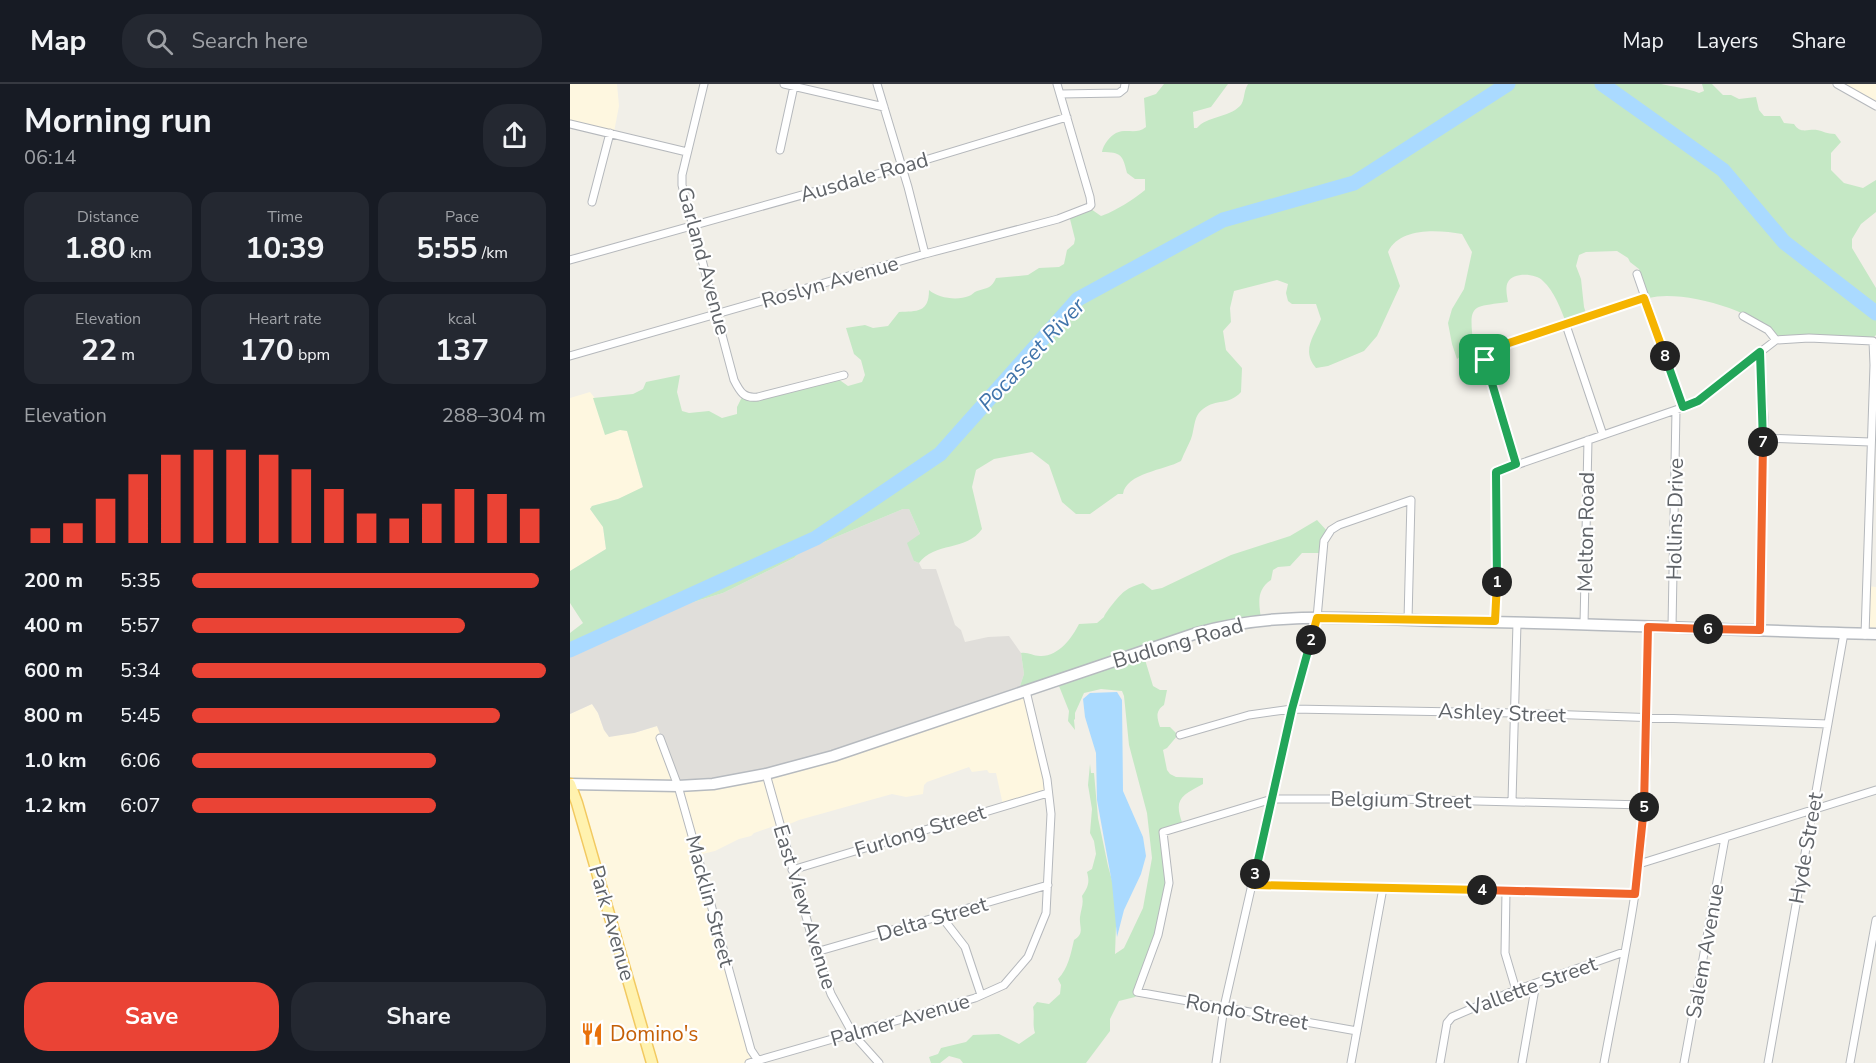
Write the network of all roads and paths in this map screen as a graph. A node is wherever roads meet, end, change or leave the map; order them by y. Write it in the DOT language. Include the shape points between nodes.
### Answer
graph roads {
  1 [pos="704,84"];
  2 [pos="784,84"];
  3 [pos="877,84"];
  4 [pos="1057,84"];
  5 [pos="1125,84"];
  6 [pos="1838,84"];
  7 [pos="794,86"];
  8 [pos="1060,94"];
  9 [pos="1876,106"];
  10 [pos="884,107"];
  11 [pos="1067,117"];
  12 [pos="570,124"];
  13 [pos="610,133"];
  14 [pos="780,150"];
  15 [pos="687,152"];
  16 [pos="902,167"];
  17 [pos="592,202"];
  18 [pos="693,225"];
  19 [pos="925,254"];
  20 [pos="570,260"];
  21 [pos="1638,274"];
  22 [pos="1644,298"];
  23 [pos="717,314"];
  24 [pos="1743,316"];
  25 [pos="1566,325"];
  26 [pos="1776,340"];
  27 [pos="1760,352"];
  28 [pos="570,356"];
  29 [pos="844,375"];
  30 [pos="1875,379"];
  31 [pos="1680,409"];
  32 [pos="1603,435"];
  33 [pos="1764,438"];
  34 [pos="1587,440"];
  35 [pos="1870,442"];
  36 [pos="1516,464"];
  37 [pos="1317,618"];
  38 [pos="1408,620"];
  39 [pos="1495,621"];
  40 [pos="1517,623"];
  41 [pos="1584,624"];
  42 [pos="1648,627"];
  43 [pos="1672,627"];
  44 [pos="1760,630"];
  45 [pos="1844,633"];
  46 [pos="1870,634"];
  47 [pos="1026,691"];
  48 [pos="1292,709"];
  49 [pos="1514,713"];
  50 [pos="1647,717"];
  51 [pos="1828,724"];
  52 [pos="1180,735"];
  53 [pos="660,738"];
  54 [pos="766,774"];
  55 [pos="570,784"];
  56 [pos="678,786"];
  57 [pos="1876,790"];
  58 [pos="1048,793"];
  59 [pos="1272,799"];
  60 [pos="1512,801"];
  61 [pos="1645,805"];
  62 [pos="1813,810"];
  63 [pos="1725,838"];
  64 [pos="1640,864"];
  65 [pos="792,870"];
  66 [pos="1048,885"];
  67 [pos="1253,885"];
  68 [pos="1383,888"];
  69 [pos="1506,891"];
  70 [pos="1635,894"];
  71 [pos="941,916"];
  72 [pos="1876,920"];
  73 [pos="816,952"];
  74 [pos="1624,952"];
  75 [pos="1536,983"];
  76 [pos="1516,990"];
  77 [pos="1137,992"];
  78 [pos="981,995"];
  79 [pos="1224,1007"];
  80 [pos="1357,1031"];
  81 [pos="853,1034"];
  82 [pos="760,1062"];
  83 [pos="652,1063"];
  84 [pos="749,1063"];
  85 [pos="879,1063"];
  86 [pos="1216,1063"];
  87 [pos="1351,1063"];
  88 [pos="1440,1063"];
  89 [pos="1522,1063"];
  90 [pos="1604,1063"];
  91 [pos="1684,1063"];
  92 [pos="1768,1063"];
  93 [pos="1851,1063"];
  1 -- 15 [label="street, Garland Avenue"];
  2 -- 7 [label="street"];
  3 -- 10 [label="street"];
  4 -- 8 [label="street"];
  5 -- 8 [label="street" via="1119,93"];
  6 -- 9 [label="street"];
  7 -- 10 [label="street"];
  7 -- 14 [label="street"];
  8 -- 11 [label="street"];
  10 -- 16 [label="street"];
  11 -- 16 [label="street, Ausdale Road"];
  11 -- 19 [label="street, Roslyn Avenue" via="1090,197 1089,207"];
  12 -- 13 [label="street"];
  13 -- 15 [label="street"];
  13 -- 17 [label="street"];
  15 -- 18 [label="street, Garland Avenue" via="682,185"];
  16 -- 18 [label="street, Ausdale Road"];
  16 -- 19 [label="street"];
  18 -- 20 [label="street, Ausdale Road"];
  18 -- 23 [label="street, Garland Avenue"];
  19 -- 23 [label="street, Roslyn Avenue"];
  21 -- 22 [label="street"];
  22 -- 25 [label="street"];
  22 -- 31 [label="street"];
  23 -- 28 [label="street, Roslyn Avenue"];
  23 -- 29 [label="street, Garland Avenue" via="739,391 748,397"];
  24 -- 26 [label="street" via="1768,330"];
  25 -- 32 [label="street"];
  25 -- 36 [label="street" via="1486,351 1485,360"];
  26 -- 27 [label="street"];
  26 -- 30 [label="street" via="1873,341"];
  27 -- 31 [label="street" via="1698,401"];
  27 -- 33 [label="street"];
  30 -- 35 [label="street"];
  31 -- 32 [label="street"];
  31 -- 43 [label="street, Hollins Drive"];
  32 -- 34 [label="street"];
  33 -- 35 [label="street"];
  33 -- 44 [label="street"];
  34 -- 36 [label="street"];
  34 -- 41 [label="street, Melton Road"];
  35 -- 46 [label="street"];
  36 -- 39 [label="street" via="1496,472"];
  37 -- 38 [label="main road, Budlong Road"];
  37 -- 38 [label="street" via="1326,536 1339,525 1412,500"];
  37 -- 47 [label="main road, Budlong Road" via="1268,619 1210,630"];
  37 -- 48 [label="street"];
  38 -- 39 [label="main road, Budlong Road"];
  39 -- 40 [label="main road, Budlong Road"];
  40 -- 41 [label="main road, Budlong Road"];
  40 -- 49 [label="street"];
  41 -- 42 [label="main road, Budlong Road"];
  42 -- 43 [label="main road, Budlong Road"];
  42 -- 50 [label="street"];
  43 -- 44 [label="main road, Budlong Road"];
  44 -- 45 [label="main road, Budlong Road"];
  45 -- 46 [label="main road, Budlong Road"];
  45 -- 51 [label="street, Hyde Street"];
  47 -- 54 [label="main road, Budlong Road" via="833,756"];
  47 -- 58 [label="street, Palmer Avenue"];
  48 -- 49 [label="street, Ashley Street"];
  48 -- 52 [label="street, Ashley Street" via="1249,715"];
  48 -- 59 [label="street"];
  49 -- 50 [label="street, Ashley Street"];
  49 -- 60 [label="street"];
  50 -- 51 [label="street, Ashley Street"];
  50 -- 61 [label="street"];
  51 -- 62 [label="street, Hyde Street"];
  53 -- 56 [label="street, Macklin Street"];
  54 -- 56 [label="main road, Budlong Road"];
  54 -- 65 [label="street, East View Avenue"];
  55 -- 56 [label="main road, Budlong Road"];
  55 -- 83 [label="main road, Park Avenue"];
  56 -- 82 [label="street, Macklin Street" via="751,1050"];
  57 -- 62 [label="street"];
  58 -- 65 [label="street, Furlong Street"];
  58 -- 66 [label="street, Palmer Avenue"];
  59 -- 60 [label="street, Belgium Street"];
  59 -- 67 [label="street"];
  59 -- 77 [label="street, Belgium Street" via="1163,832 1169,883 1158,935"];
  60 -- 61 [label="street, Belgium Street"];
  61 -- 64 [label="street"];
  62 -- 63 [label="street"];
  62 -- 92 [label="street, Hyde Street"];
  63 -- 64 [label="street"];
  63 -- 91 [label="street, Salem Avenue"];
  64 -- 70 [label="street"];
  65 -- 73 [label="street, East View Avenue"];
  66 -- 71 [label="street, Delta Street"];
  66 -- 78 [label="street, Palmer Avenue" via="1046,914 1028,957 1004,985"];
  67 -- 68 [label="street"];
  67 -- 79 [label="street"];
  68 -- 69 [label="street"];
  68 -- 80 [label="street"];
  69 -- 70 [label="street"];
  69 -- 76 [label="street" via="1505,953"];
  70 -- 74 [label="street"];
  71 -- 73 [label="street, Delta Street"];
  71 -- 78 [label="street" via="965,947"];
  72 -- 93 [label="street"];
  73 -- 81 [label="street, East View Avenue" via="831,994"];
  74 -- 75 [label="street, Vallette Street"];
  74 -- 90 [label="street"];
  75 -- 76 [label="street, Vallette Street"];
  75 -- 89 [label="street"];
  76 -- 88 [label="street, Vallette Street" via="1452,1017 1447,1023"];
  77 -- 79 [label="street, Rondo Street"];
  78 -- 81 [label="street, Palmer Avenue"];
  79 -- 80 [label="street, Rondo Street"];
  79 -- 86 [label="street"];
  80 -- 87 [label="street"];
  81 -- 82 [label="street, Palmer Avenue"];
  81 -- 85 [label="street, East View Avenue"];
  82 -- 84 [label="street, Palmer Avenue"];
}
